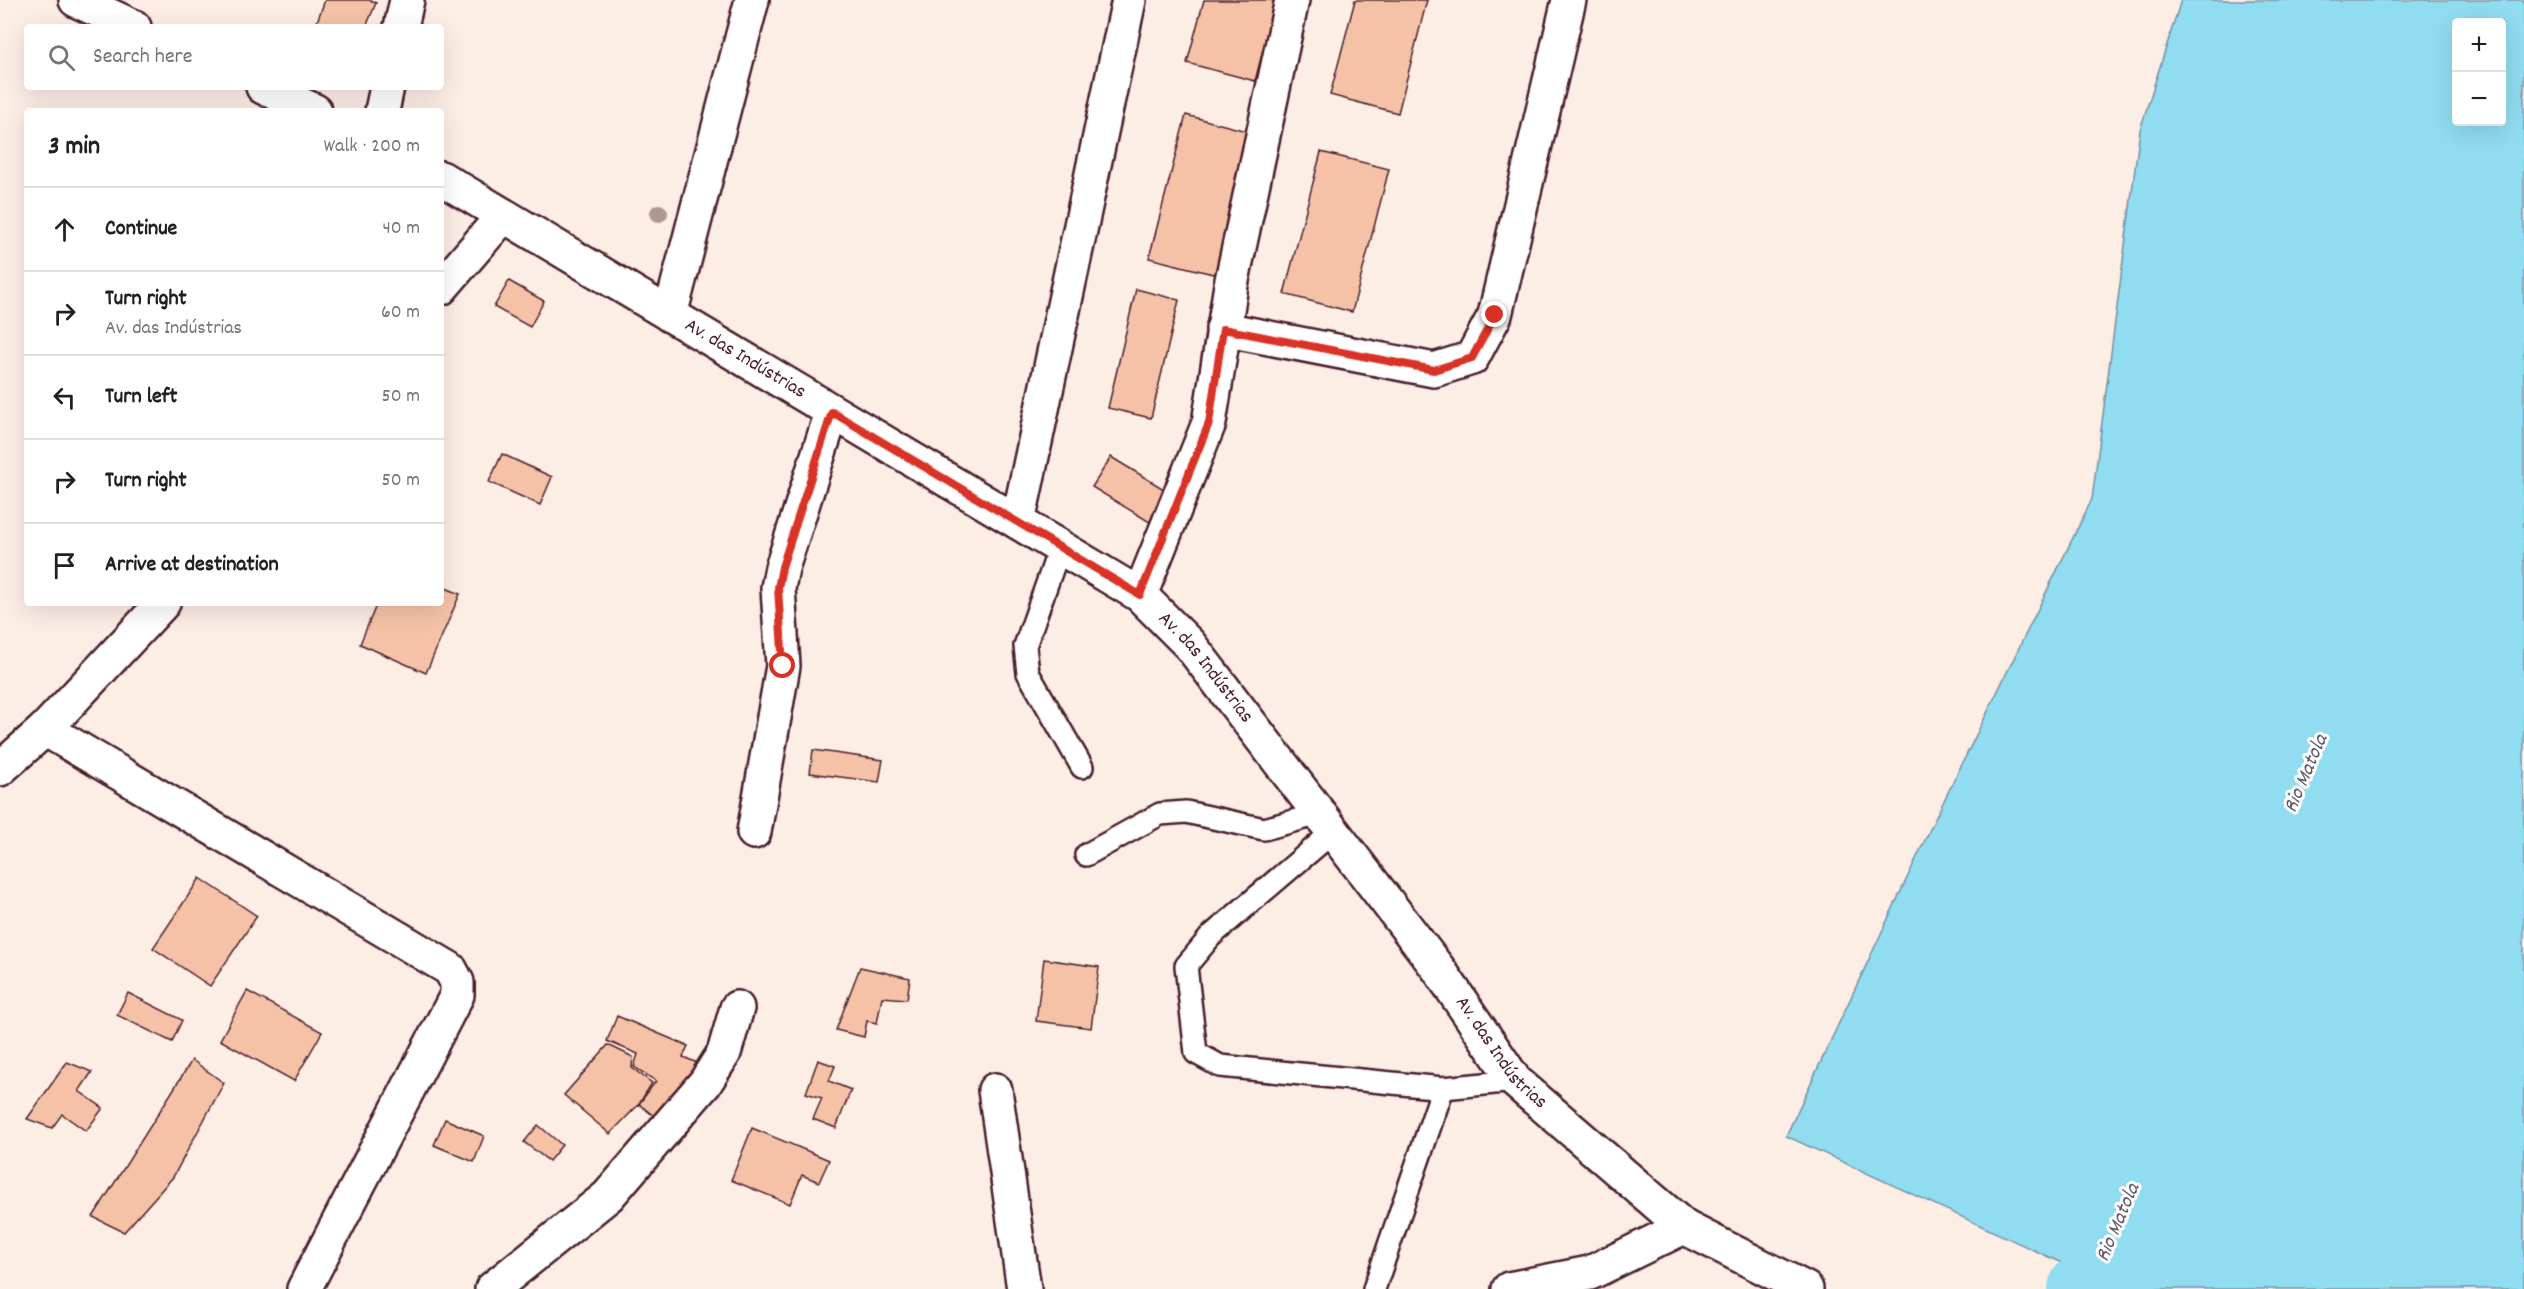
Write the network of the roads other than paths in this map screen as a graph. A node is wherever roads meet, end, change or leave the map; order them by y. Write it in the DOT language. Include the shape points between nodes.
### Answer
graph roads {
  1 [pos="76,0"];
  2 [pos="407,0"];
  3 [pos="752,0"];
  4 [pos="1129,0"];
  5 [pos="1292,0"];
  6 [pos="1569,0"];
  7 [pos="128,24"];
  8 [pos="402,24"];
  9 [pos="270,90"];
  10 [pos="386,90"];
  11 [pos="308,108"];
  12 [pos="383,108"];
  13 [pos="444,180"];
  14 [pos="503,216"];
  15 [pos="444,285"];
  16 [pos="670,315"];
  17 [pos="1223,329"];
  18 [pos="832,412"];
  19 [pos="1018,522"];
  20 [pos="1060,547"];
  21 [pos="1140,595"];
  22 [pos="161,606"];
  23 [pos="45,729"];
  24 [pos="1082,767"];
  25 [pos="0,769"];
  26 [pos="1327,823"];
  27 [pos="754,832"];
  28 [pos="1086,855"];
  29 [pos="737,1008"];
  30 [pos="1515,1082"];
  31 [pos="1443,1088"];
  32 [pos="995,1090"];
  33 [pos="1684,1227"];
  34 [pos="304,1289"];
  35 [pos="492,1289"];
  36 [pos="1024,1289"];
  37 [pos="1374,1289"];
  38 [pos="1509,1289"];
  39 [pos="1806,1289"];
  1 -- 7 [label="street"];
  2 -- 8 [label="street"];
  3 -- 16 [label="street"];
  4 -- 19 [label="street"];
  5 -- 17 [label="street"];
  6 -- 17 [label="street" via="1495,315 1472,358 1434,370"];
  9 -- 11 [label="street"];
  10 -- 12 [label="street"];
  13 -- 14 [label="street, Av. das Indústrias"];
  14 -- 15 [label="street"];
  14 -- 16 [label="street, Av. das Indústrias"];
  16 -- 18 [label="street, Av. das Indústrias"];
  17 -- 21 [label="street" via="1209,423"];
  18 -- 19 [label="street, Av. das Indústrias"];
  18 -- 27 [label="street" via="778,588 783,666"];
  19 -- 20 [label="street, Av. das Indústrias"];
  20 -- 21 [label="street, Av. das Indústrias"];
  20 -- 24 [label="lane" via="1025,646 1029,673"];
  21 -- 26 [label="street, Av. das Indústrias" via="1190,645"];
  22 -- 23 [label="street"];
  23 -- 25 [label="street"];
  23 -- 34 [label="street" via="450,969 457,982 457,995"];
  26 -- 28 [label="lane" via="1264,829 1186,812 1160,814"];
  26 -- 30 [label="street, Av. das Indústrias" via="1440,971"];
  26 -- 31 [label="lane" via="1211,936 1186,966 1196,1053 1221,1066"];
  29 -- 35 [label="street" via="724,1053 705,1083 608,1196"];
  30 -- 31 [label="lane"];
  30 -- 33 [label="street, Av. das Indústrias"];
  31 -- 37 [label="lane"];
  32 -- 36 [label="street"];
  33 -- 38 [label="street" via="1590,1273"];
  33 -- 39 [label="street, Av. das Indústrias"];
}
